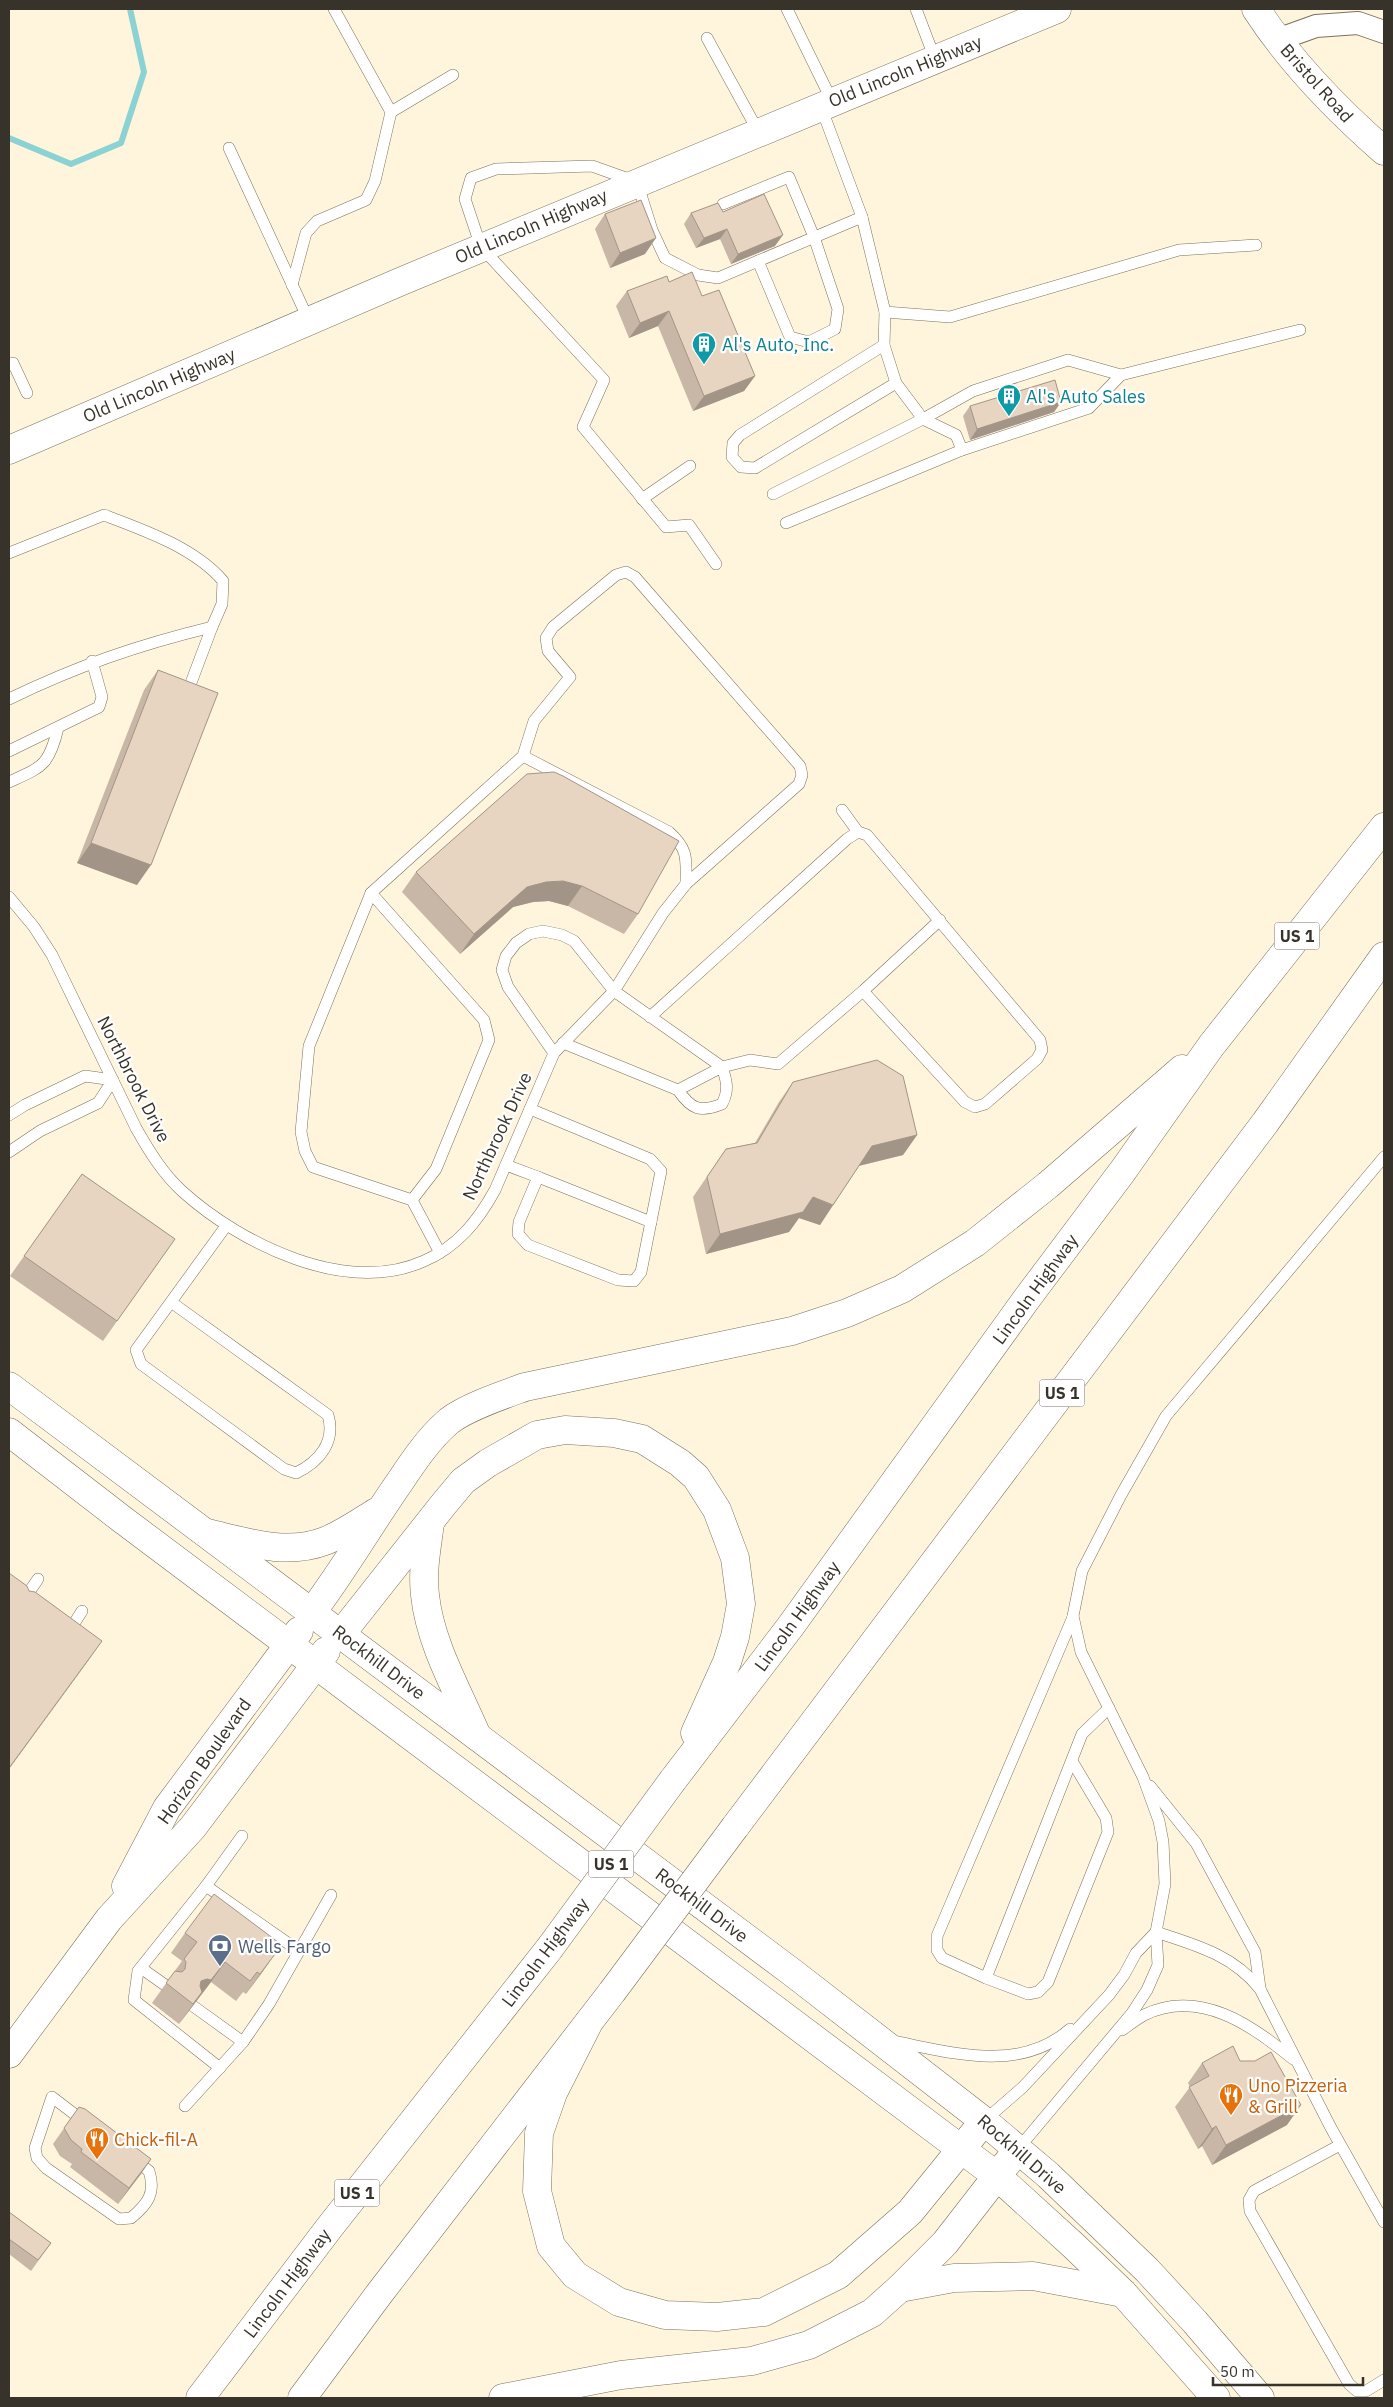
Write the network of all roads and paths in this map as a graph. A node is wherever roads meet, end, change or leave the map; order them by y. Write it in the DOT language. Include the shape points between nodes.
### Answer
graph roads {
  1 [pos="334,9"];
  2 [pos="787,9"];
  3 [pos="916,9"];
  4 [pos="1057,9"];
  5 [pos="1256,9"];
  6 [pos="1384,32"];
  7 [pos="707,38"];
  8 [pos="1277,40"];
  9 [pos="935,58"];
  10 [pos="453,75"];
  11 [pos="826,103"];
  12 [pos="390,112"];
  13 [pos="758,131"];
  14 [pos="229,148"];
  15 [pos="1384,152"];
  16 [pos="637,182"];
  17 [pos="723,204"];
  18 [pos="862,217"];
  19 [pos="814,237"];
  20 [pos="1256,245"];
  21 [pos="481,247"];
  22 [pos="758,261"];
  23 [pos="292,284"];
  24 [pos="885,312"];
  25 [pos="309,320"];
  26 [pos="1300,330"];
  27 [pos="884,345"];
  28 [pos="9,365"];
  29 [pos="1120,375"];
  30 [pos="896,384"];
  31 [pos="27,393"];
  32 [pos="923,420"];
  33 [pos="10,447"];
  34 [pos="962,450"];
  35 [pos="690,466"];
  36 [pos="773,494"];
  37 [pos="642,499"];
  38 [pos="786,523"];
  39 [pos="9,553"];
  40 [pos="716,564"];
  41 [pos="212,627"];
  42 [pos="92,662"];
  43 [pos="9,699"];
  44 [pos="185,699"];
  45 [pos="58,728"];
  46 [pos="9,751"];
  47 [pos="523,756"];
  48 [pos="9,782"];
  49 [pos="842,810"];
  50 [pos="1384,827"];
  51 [pos="858,832"];
  52 [pos="686,884"];
  53 [pos="371,893"];
  54 [pos="9,897"];
  55 [pos="940,920"];
  56 [pos="1384,956"];
  57 [pos="614,991"];
  58 [pos="863,991"];
  59 [pos="650,1017"];
  60 [pos="563,1043"];
  61 [pos="1211,1046"];
  62 [pos="554,1053"];
  63 [pos="722,1067"];
  64 [pos="113,1080"];
  65 [pos="678,1090"];
  66 [pos="530,1109"];
  67 [pos="9,1115"];
  68 [pos="9,1152"];
  69 [pos="1384,1157"];
  70 [pos="506,1165"];
  71 [pos="538,1177"];
  72 [pos="412,1200"];
  73 [pos="651,1222"];
  74 [pos="226,1226"];
  75 [pos="440,1253"];
  76 [pos="171,1302"];
  77 [pos="9,1386"];
  78 [pos="9,1432"];
  79 [pos="379,1510"];
  80 [pos="430,1523"];
  81 [pos="207,1533"];
  82 [pos="38,1579"];
  83 [pos="20,1605"];
  84 [pos="82,1611"];
  85 [pos="312,1612"];
  86 [pos="1073,1616"];
  87 [pos="342,1634"];
  88 [pos="65,1637"];
  89 [pos="289,1644"];
  90 [pos="315,1664"];
  91 [pos="1109,1708"];
  92 [pos="477,1736"];
  93 [pos="1072,1761"];
  94 [pos="1142,1777"];
  95 [pos="673,1780"];
  96 [pos="242,1836"];
  97 [pos="206,1886"];
  98 [pos="331,1895"];
  99 [pos="109,1919"];
  100 [pos="1156,1932"];
  101 [pos="299,1951"];
  102 [pos="141,1968"];
  103 [pos="986,1978"];
  104 [pos="165,1985"];
  105 [pos="1260,1989"];
  106 [pos="1109,1994"];
  107 [pos="193,2006"];
  108 [pos="588,2024"];
  109 [pos="1112,2036"];
  110 [pos="877,2038"];
  111 [pos="243,2042"];
  112 [pos="9,2054"];
  113 [pos="1298,2062"];
  114 [pos="220,2068"];
  115 [pos="52,2097"];
  116 [pos="185,2106"];
  117 [pos="984,2121"];
  118 [pos="1340,2145"];
  119 [pos="960,2148"];
  120 [pos="1018,2149"];
  121 [pos="997,2176"];
  122 [pos="1384,2222"];
  123 [pos="900,2288"];
  124 [pos="1123,2293"];
  125 [pos="1384,2380"];
  126 [pos="200,2398"];
  127 [pos="302,2398"];
  128 [pos="503,2398"];
  129 [pos="1216,2398"];
  130 [pos="1260,2398"];
  1 -- 12 [label="lane"];
  2 -- 11 [label="lane"];
  3 -- 9 [label="lane"];
  4 -- 9 [label="main road, Old Lincoln Highway"];
  5 -- 8 [label="main road, Bristol Road"];
  6 -- 8 [label="street" via="1358,23 1316,26"];
  7 -- 13 [label="lane"];
  8 -- 15 [label="main road, Bristol Road" via="1346,118"];
  9 -- 11 [label="main road, Old Lincoln Highway"];
  10 -- 12 [label="lane"];
  11 -- 13 [label="main road, Old Lincoln Highway"];
  11 -- 18 [label="lane"];
  12 -- 23 [label="lane" via="376,181 366,200 317,221 306,233"];
  13 -- 16 [label="main road, Old Lincoln Highway"];
  14 -- 23 [label="lane"];
  16 -- 21 [label="main road, Old Lincoln Highway"];
  16 -- 21 [label="lane" via="592,166 496,168 471,178 465,198"];
  16 -- 22 [label="lane" via="664,258 698,274 718,278"];
  17 -- 19 [label="lane" via="789,176"];
  18 -- 19 [label="lane"];
  18 -- 24 [label="lane"];
  19 -- 22 [label="lane"];
  19 -- 22 [label="lane" via="838,308 835,330 809,342 790,338"];
  20 -- 24 [label="lane" via="1179,250 950,316"];
  21 -- 25 [label="main road, Old Lincoln Highway"];
  21 -- 37 [label="lane" via="604,380 583,427"];
  23 -- 25 [label="lane"];
  24 -- 27 [label="lane"];
  25 -- 33 [label="main road, Old Lincoln Highway"];
  26 -- 29 [label="lane"];
  27 -- 30 [label="lane"];
  27 -- 30 [label="lane" via="740,435 732,444 732,458 741,467 754,468"];
  28 -- 31 [label="lane" via="12,364"];
  29 -- 32 [label="lane" via="1068,360 973,391"];
  29 -- 34 [label="lane" via="1089,408"];
  30 -- 32 [label="lane"];
  32 -- 34 [label="lane" via="956,435"];
  32 -- 36 [label="lane"];
  34 -- 38 [label="lane"];
  35 -- 37 [label="lane"];
  37 -- 40 [label="lane" via="666,528 688,525"];
  39 -- 41 [label="lane" via="104,516 156,535 213,569 223,581 222,604"];
  41 -- 42 [label="lane" via="150,642"];
  41 -- 44 [label="lane"];
  42 -- 43 [label="lane"];
  42 -- 45 [label="lane" via="102,698 99,707"];
  45 -- 46 [label="lane"];
  45 -- 48 [label="lane" via="52,751 41,767"];
  47 -- 52 [label="lane" via="669,832 686,854"];
  47 -- 52 [label="lane, Northbrook Drive" via="534,721 570,678 548,652 546,638 554,627 616,576 626,572 635,578 800,766 802,775 799,784"];
  47 -- 53 [label="lane"];
  49 -- 51 [label="lane"];
  50 -- 61 [label="main road, Lincoln Highway / US 1"];
  51 -- 55 [label="lane" via="867,835"];
  51 -- 59 [label="lane"];
  52 -- 57 [label="lane, Northbrook Drive"];
  53 -- 72 [label="lane" via="484,1020 489,1040 436,1169"];
  53 -- 72 [label="lane" via="309,1046 301,1132 313,1167"];
  54 -- 64 [label="lane, Northbrook Drive" via="52,955"];
  55 -- 58 [label="lane"];
  55 -- 58 [label="lane" via="1040,1040 1042,1050 1037,1059 985,1104 974,1107 964,1102"];
  56 -- 108 [label="main road, US 1, bridge" via="1265,1123"];
  57 -- 59 [label="lane"];
  57 -- 60 [label="lane, Northbrook Drive"];
  57 -- 62 [label="lane" via="574,941 562,935 543,931 529,934 516,943 506,956 502,970 508,987"];
  58 -- 63 [label="lane" via="778,1064 750,1060"];
  59 -- 63 [label="lane"];
  60 -- 62 [label="lane, Northbrook Drive"];
  60 -- 65 [label="lane"];
  61 -- 79 [label="main road, Horizon Boulevard" via="982,1238 902,1289 847,1313 792,1331 525,1387 492,1399 450,1421 423,1449"];
  61 -- 95 [label="main road, Lincoln Highway / US 1" via="790,1627"];
  62 -- 66 [label="lane, Northbrook Drive"];
  63 -- 65 [label="lane"];
  63 -- 65 [label="lane" via="727,1095 722,1104 710,1109 696,1108 686,1103"];
  64 -- 67 [label="lane" via="85,1076"];
  64 -- 68 [label="lane" via="98,1103 40,1131"];
  64 -- 74 [label="lane, Northbrook Drive" via="136,1128 164,1171"];
  66 -- 70 [label="lane, Northbrook Drive"];
  66 -- 73 [label="lane" via="650,1159 661,1171"];
  69 -- 86 [label="lane" via="1166,1416 1082,1571"];
  70 -- 71 [label="lane"];
  70 -- 75 [label="lane, Northbrook Drive" via="485,1209 466,1232"];
  71 -- 73 [label="lane"];
  71 -- 73 [label="lane" via="518,1234 528,1245 618,1280 634,1281 641,1272"];
  72 -- 75 [label="lane"];
  74 -- 75 [label="lane, Northbrook Drive" via="283,1254 345,1270 392,1270"];
  74 -- 76 [label="lane"];
  76 -- 76 [label="lane" via="136,1350 141,1364 284,1469 296,1473 310,1466 330,1440 328,1415"];
  77 -- 81 [label="main road, Rockhill Drive"];
  78 -- 89 [label="main road, Rockhill Drive"];
  79 -- 81 [label="main road" via="338,1535 300,1547 262,1545"];
  79 -- 85 [label="main road, Horizon Boulevard"];
  80 -- 87 [label="main road, Horizon Boulevard"];
  80 -- 92 [label="main road" via="424,1565 429,1618"];
  80 -- 95 [label="main road, Horizon Boulevard" via="463,1481 488,1463 537,1435 565,1430 614,1433 642,1439 696,1477 710,1496 728,1536 735,1558 741,1604 727,1662"];
  81 -- 85 [label="main road, Rockhill Drive"];
  82 -- 83 [label="lane"];
  84 -- 88 [label="lane"];
  85 -- 87 [label="main road, Rockhill Drive"];
  85 -- 89 [label="main road, Horizon Boulevard"];
  86 -- 91 [label="lane" via="1081,1652"];
  86 -- 103 [label="lane" via="937,1936 937,1950 942,1958"];
  87 -- 90 [label="main road, Horizon Boulevard"];
  87 -- 92 [label="main road, Rockhill Drive"];
  89 -- 90 [label="main road, Rockhill Drive"];
  89 -- 99 [label="main road, Horizon Boulevard" via="167,1808"];
  90 -- 99 [label="main road, Horizon Boulevard" via="193,1827"];
  90 -- 119 [label="main road, Rockhill Drive"];
  91 -- 93 [label="lane" via="1082,1734"];
  91 -- 94 [label="lane"];
  92 -- 110 [label="main road, Rockhill Drive"];
  93 -- 103 [label="lane"];
  93 -- 103 [label="lane" via="1106,1818 1108,1832 1105,1841 1048,1982 1038,1992 1028,1994"];
  94 -- 100 [label="lane" via="1159,1821 1163,1842 1164,1884"];
  94 -- 105 [label="lane" via="1196,1843 1255,1952"];
  95 -- 126 [label="main road, Lincoln Highway / US 1, bridge" via="549,1949"];
  96 -- 97 [label="lane"];
  97 -- 101 [label="lane"];
  97 -- 102 [label="lane"];
  98 -- 101 [label="lane"];
  99 -- 112 [label="main road, Horizon Boulevard"];
  100 -- 105 [label="lane" via="1224,1958"];
  100 -- 106 [label="lane" via="1136,1953"];
  100 -- 109 [label="lane" via="1158,1965 1147,1990"];
  101 -- 111 [label="lane"];
  102 -- 104 [label="lane"];
  102 -- 114 [label="lane" via="134,2000"];
  105 -- 113 [label="lane"];
  106 -- 110 [label="lane" via="1064,2034 1038,2049 1023,2053 972,2056"];
  106 -- 117 [label="lane" via="1023,2086"];
  107 -- 111 [label="lane"];
  108 -- 119 [label="main road" via="553,2093 539,2132 537,2190 551,2246 575,2275 619,2302 665,2315 717,2317 764,2312 838,2275 910,2212"];
  108 -- 127 [label="main road, US 1" via="378,2294"];
  109 -- 113 [label="lane" via="1156,2010 1183,2006 1201,2008 1240,2020 1261,2032"];
  109 -- 120 [label="lane"];
  110 -- 117 [label="main road, Rockhill Drive"];
  111 -- 114 [label="lane"];
  113 -- 118 [label="lane"];
  114 -- 116 [label="lane"];
  115 -- 115 [label="lane" via="35,2148 37,2158 46,2168 119,2219 131,2218 151,2194 153,2184 149,2171"];
  117 -- 119 [label="main road"];
  117 -- 120 [label="main road, Rockhill Drive"];
  118 -- 122 [label="lane"];
  118 -- 125 [label="lane" via="1254,2190 1249,2200 1250,2210 1349,2384 1357,2391 1366,2391"];
  119 -- 121 [label="main road, Rockhill Drive"];
  120 -- 121 [label="main road"];
  120 -- 130 [label="main road, Rockhill Drive" via="1147,2270"];
  121 -- 123 [label="main road" via="945,2242"];
  121 -- 124 [label="main road, Rockhill Drive"];
  123 -- 124 [label="main road" via="954,2278 1033,2276"];
  123 -- 128 [label="main road" via="872,2313 809,2345 752,2361 620,2376"];
  124 -- 129 [label="main road, Rockhill Drive"];
}
